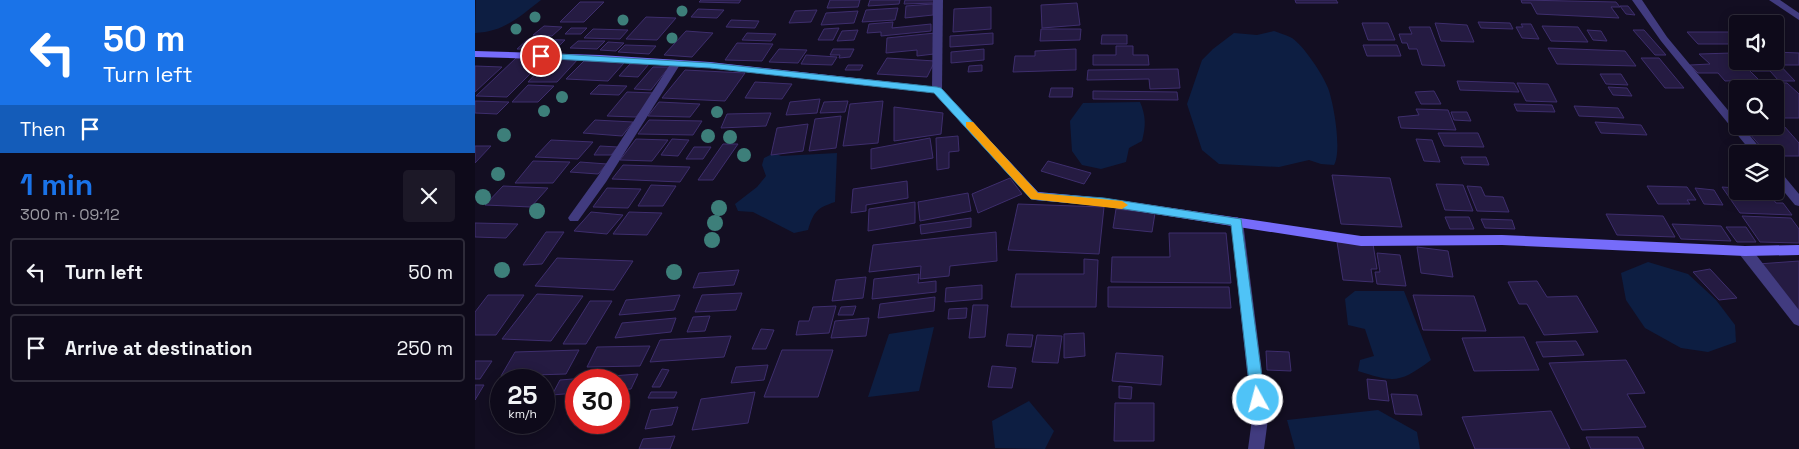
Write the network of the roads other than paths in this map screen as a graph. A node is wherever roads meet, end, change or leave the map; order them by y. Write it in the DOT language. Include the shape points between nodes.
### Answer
graph roads {
  1 [pos="938,0"];
  2 [pos="1637,0"];
  3 [pos="1774,0"];
  4 [pos="1799,17"];
  5 [pos="475,54"];
  6 [pos="676,63"];
  7 [pos="937,90"];
  8 [pos="1752,145"];
  9 [pos="1784,184"];
  10 [pos="1799,202"];
  11 [pos="574,218"];
  12 [pos="1237,222"];
  13 [pos="1799,250"];
  14 [pos="1745,251"];
  15 [pos="1799,320"];
  16 [pos="1256,449"];
  1 -- 7 [label="street"];
  2 -- 8 [label="street" via="1664,39"];
  3 -- 4 [label="street"];
  5 -- 6 [label="street"];
  6 -- 7 [label="street"];
  6 -- 11 [label="street"];
  7 -- 12 [label="street" via="1035,196 1104,202"];
  9 -- 10 [label="street"];
  12 -- 14 [label="street" via="1361,241 1502,240"];
  12 -- 16 [label="street" via="1260,419"];
  13 -- 14 [label="street"];
  14 -- 15 [label="street"];
}
